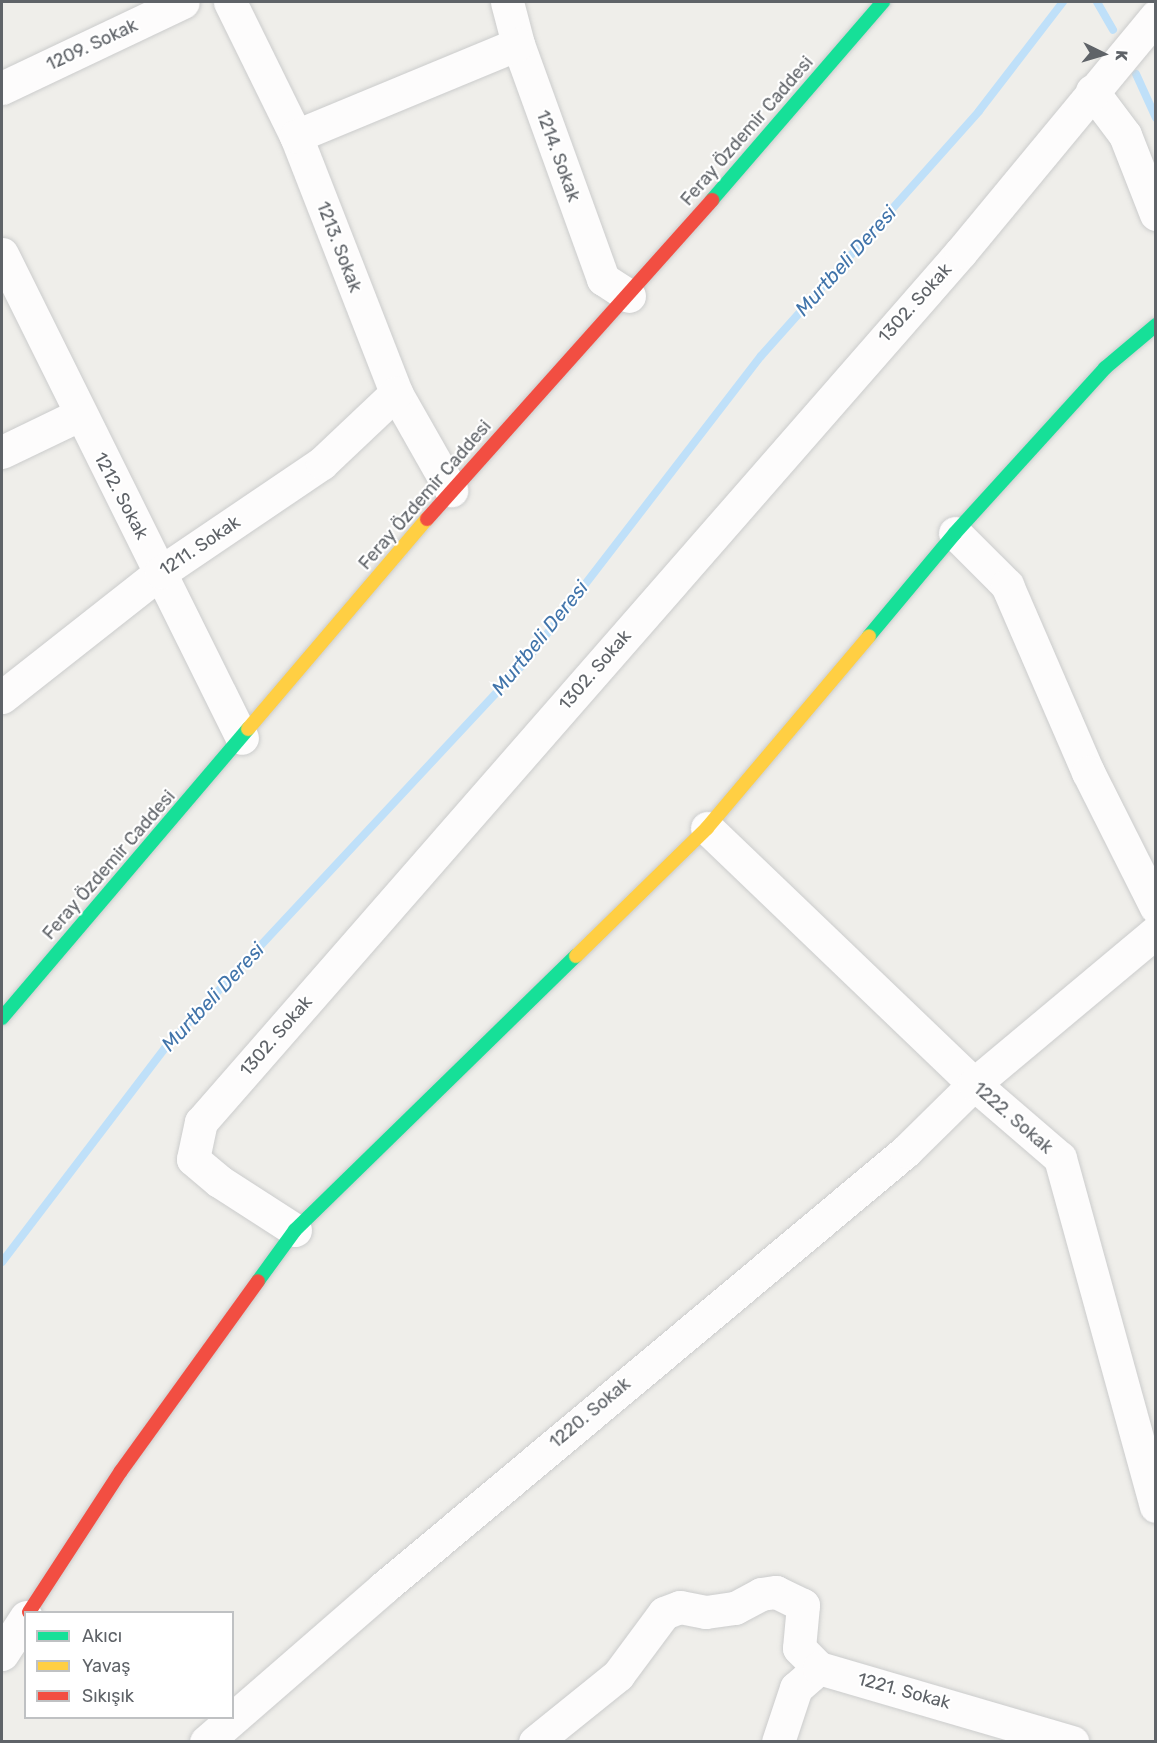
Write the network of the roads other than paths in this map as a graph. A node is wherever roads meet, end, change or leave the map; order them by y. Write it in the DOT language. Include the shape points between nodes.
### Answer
graph roads {
  1 [pos="183,2"];
  2 [pos="230,2"];
  3 [pos="507,2"];
  4 [pos="882,2"];
  5 [pos="1150,32"];
  6 [pos="518,44"];
  7 [pos="2,88"];
  8 [pos="1092,91"];
  9 [pos="296,136"];
  10 [pos="1155,214"];
  11 [pos="2,254"];
  12 [pos="629,296"];
  13 [pos="1155,325"];
  14 [pos="396,393"];
  15 [pos="79,415"];
  16 [pos="2,452"];
  17 [pos="451,490"];
  18 [pos="955,533"];
  19 [pos="161,572"];
  20 [pos="2,697"];
  21 [pos="242,738"];
  22 [pos="706,828"];
  23 [pos="1155,907"];
  24 [pos="1155,932"];
  25 [pos="2,1018"];
  26 [pos="974,1084"];
  27 [pos="295,1230"];
  28 [pos="1155,1506"];
  29 [pos="30,1611"];
  30 [pos="24,1620"];
  31 [pos="2,1654"];
  32 [pos="819,1668"];
  33 [pos="234,1718"];
  34 [pos="232,1719"];
  35 [pos="206,1742"];
  36 [pos="535,1742"];
  37 [pos="778,1742"];
  38 [pos="1072,1742"];
  1 -- 7 [label="street, 1209. Sokak"];
  2 -- 9 [label="street, 1213. Sokak"];
  3 -- 6 [label="street, 1214. Sokak"];
  4 -- 12 [label="street, Feray Özdemir Caddesi"];
  5 -- 8 [label="street"];
  6 -- 9 [label="street"];
  6 -- 12 [label="street, 1214. Sokak" via="603,279"];
  8 -- 10 [label="street" via="1125,135"];
  8 -- 27 [label="street, 1302. Sokak" via="961,252 201,1122 193,1159 219,1181"];
  9 -- 14 [label="street, 1213. Sokak"];
  11 -- 15 [label="street, 1212. Sokak"];
  12 -- 17 [label="street, Feray Özdemir Caddesi"];
  13 -- 18 [label="street" via="1105,368"];
  14 -- 17 [label="street, 1213. Sokak"];
  14 -- 19 [label="street, 1211. Sokak" via="322,463"];
  15 -- 16 [label="street"];
  15 -- 19 [label="street, 1212. Sokak"];
  17 -- 21 [label="street, Feray Özdemir Caddesi"];
  18 -- 22 [label="street"];
  18 -- 23 [label="street" via="1007,585 1088,772"];
  19 -- 20 [label="street, 1211. Sokak"];
  19 -- 21 [label="street, 1212. Sokak"];
  21 -- 25 [label="street, Feray Özdemir Caddesi"];
  22 -- 26 [label="street, 1222. Sokak"];
  22 -- 27 [label="street"];
  24 -- 26 [label="street, 1220. Sokak"];
  26 -- 28 [label="street, 1222. Sokak" via="1059,1158"];
  26 -- 33 [label="street, 1220. Sokak" via="906,1151 401,1572"];
  27 -- 29 [label="street" via="121,1471"];
  30 -- 31 [label="street"];
  32 -- 36 [label="street" via="799,1648 803,1605 776,1592 716,1611 680,1607 664,1613 618,1675"];
  32 -- 37 [label="street" via="796,1688"];
  32 -- 38 [label="street, 1221. Sokak"];
  34 -- 35 [label="street, 1220. Sokak"];
}
